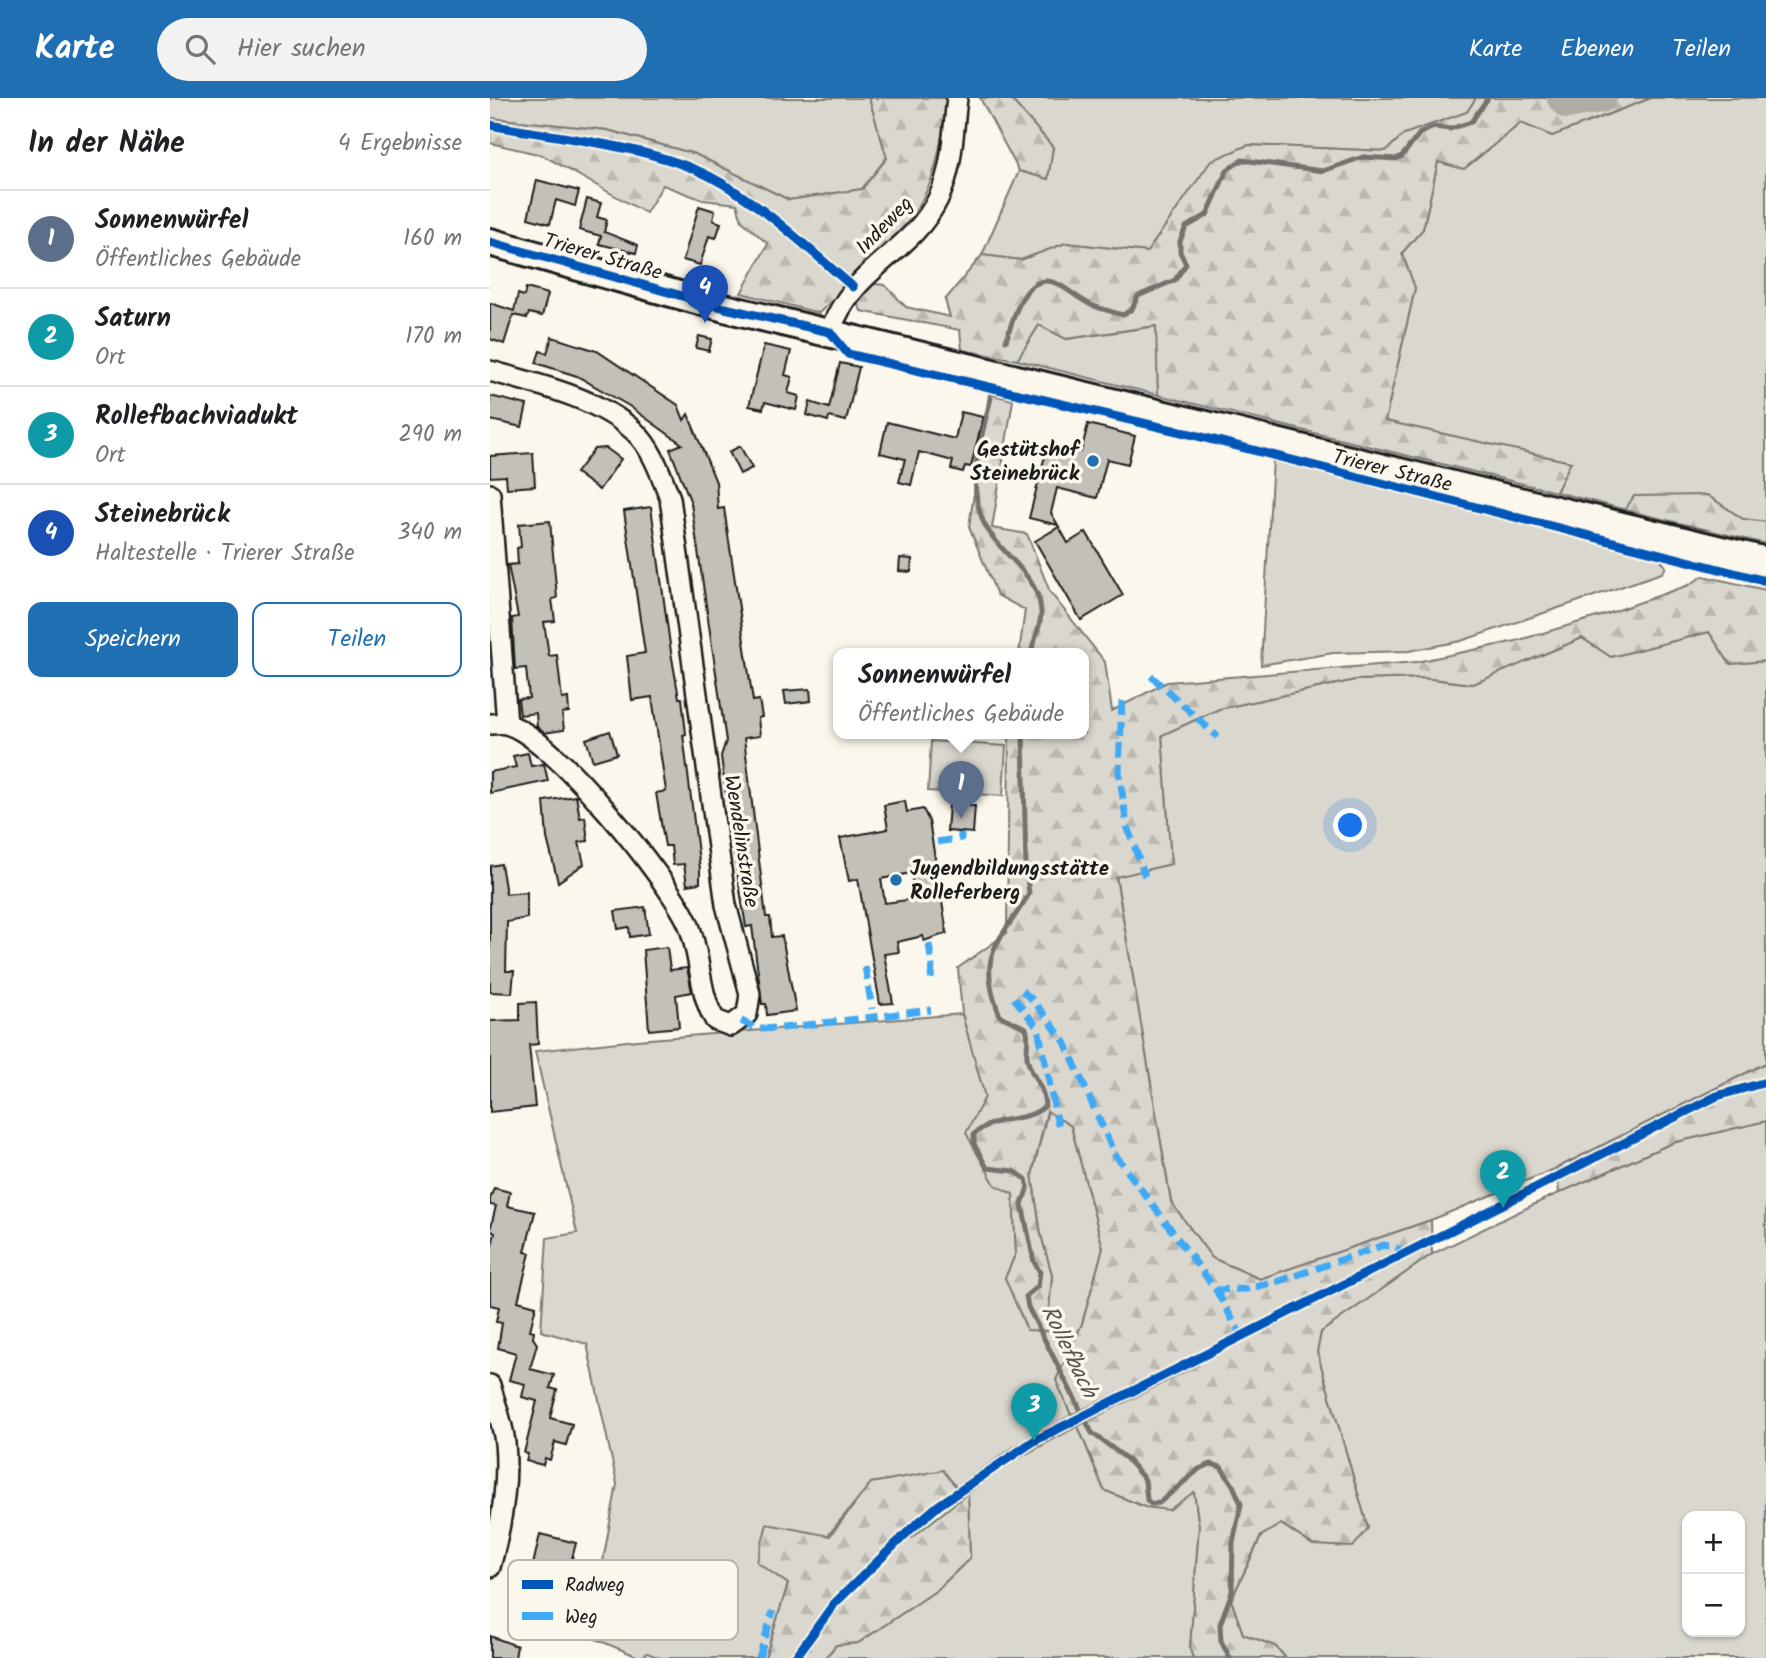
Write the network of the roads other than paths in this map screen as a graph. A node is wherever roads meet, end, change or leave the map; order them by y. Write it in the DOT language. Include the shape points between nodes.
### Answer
graph roads {
  1 [pos="957,98"];
  2 [pos="490,242"];
  3 [pos="830,332"];
  4 [pos="490,371"];
  5 [pos="490,494"];
  6 [pos="1766,561"];
  7 [pos="499,724"];
  8 [pos="490,1385"];
  9 [pos="498,1479"];
  10 [pos="490,1567"];
  1 -- 3 [label="street, Indeweg" via="948,168 938,199 918,228 853,287"];
  2 -- 3 [label="main road, Trierer Straße" via="718,306"];
  3 -- 6 [label="main road, Trierer Straße"];
  4 -- 7 [label="street, Wendelinstraße" via="583,400 634,431 653,455 670,498 726,905 750,994 741,1021 731,1026 715,1020 687,922 635,844 546,749"];
  5 -- 7 [label="street, Wendelinstraße"];
  8 -- 9 [label="street" via="505,1441"];
  9 -- 10 [label="street" via="501,1526"];
}
